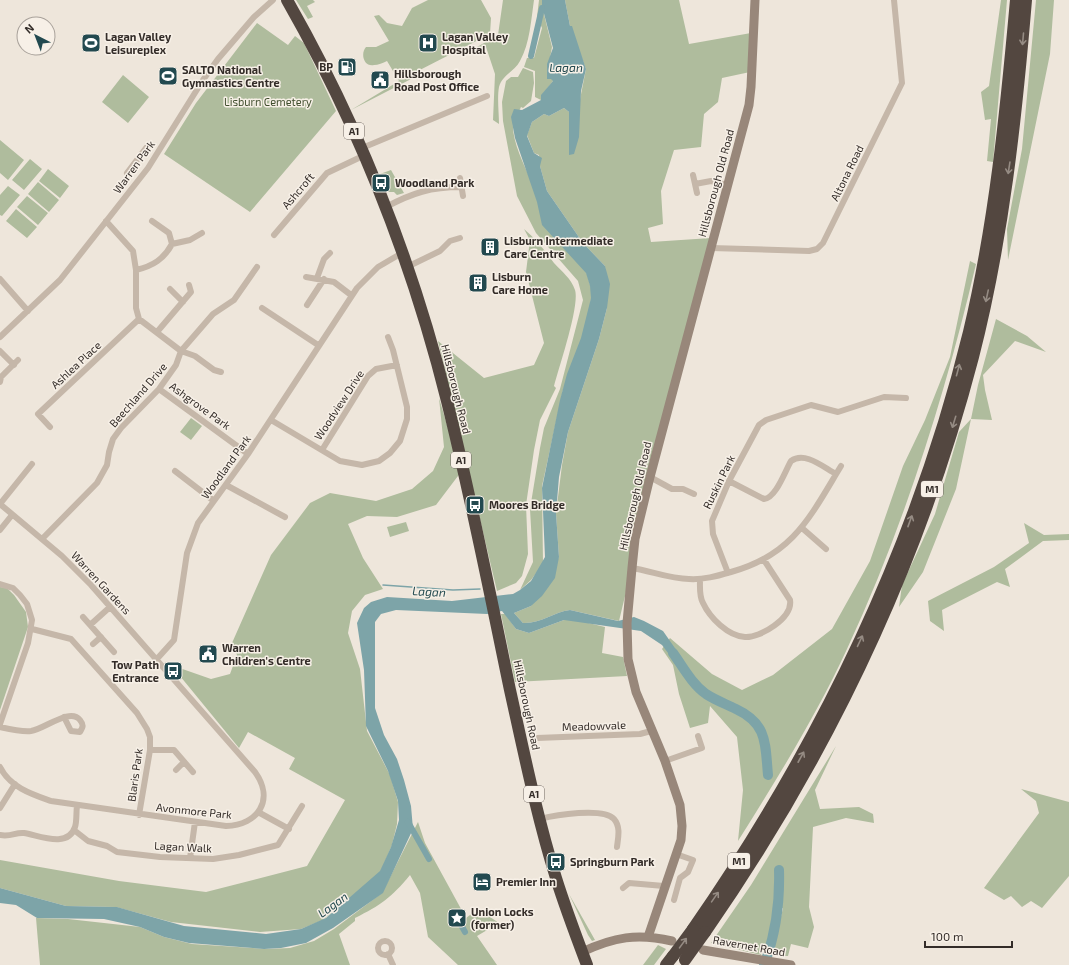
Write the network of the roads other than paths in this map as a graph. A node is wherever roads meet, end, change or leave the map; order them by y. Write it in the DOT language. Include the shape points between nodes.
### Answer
graph roads {
  1 [pos="273,0"];
  2 [pos="287,0"];
  3 [pos="756,0"];
  4 [pos="894,0"];
  5 [pos="1016,0"];
  6 [pos="1026,0"];
  7 [pos="487,96"];
  8 [pos="146,148"];
  9 [pos="363,152"];
  10 [pos="137,160"];
  11 [pos="148,168"];
  12 [pos="127,173"];
  13 [pos="693,175"];
  14 [pos="460,178"];
  15 [pos="695,184"];
  16 [pos="727,185"];
  17 [pos="461,187"];
  18 [pos="697,193"];
  19 [pos="463,196"];
  20 [pos="386,207"];
  21 [pos="106,221"];
  22 [pos="152,221"];
  23 [pos="202,233"];
  24 [pos="274,235"];
  25 [pos="460,238"];
  26 [pos="172,244"];
  27 [pos="711,248"];
  28 [pos="402,253"];
  29 [pos="332,261"];
  30 [pos="407,267"];
  31 [pos="257,268"];
  32 [pos="136,270"];
  33 [pos="306,277"];
  34 [pos="316,278"];
  35 [pos="0,279"];
  36 [pos="324,279"];
  37 [pos="189,285"];
  38 [pos="170,289"];
  39 [pos="351,295"];
  40 [pos="183,302"];
  41 [pos="307,305"];
  42 [pos="262,308"];
  43 [pos="28,310"];
  44 [pos="140,319"];
  45 [pos="157,332"];
  46 [pos="0,337"];
  47 [pos="388,337"];
  48 [pos="318,346"];
  49 [pos="0,351"];
  50 [pos="181,351"];
  51 [pos="397,365"];
  52 [pos="221,372"];
  53 [pos="0,382"];
  54 [pos="159,389"];
  55 [pos="906,398"];
  56 [pos="271,420"];
  57 [pos="50,426"];
  58 [pos="322,450"];
  59 [pos="248,454"];
  60 [pos="32,464"];
  61 [pos="841,466"];
  62 [pos="175,471"];
  63 [pos="836,474"];
  64 [pos="650,477"];
  65 [pos="729,481"];
  66 [pos="226,485"];
  67 [pos="694,494"];
  68 [pos="214,501"];
  69 [pos="0,504"];
  70 [pos="12,515"];
  71 [pos="286,517"];
  72 [pos="802,528"];
  73 [pos="0,530"];
  74 [pos="42,539"];
  75 [pos="826,549"];
  76 [pos="764,560"];
  77 [pos="632,568"];
  78 [pos="728,573"];
  79 [pos="700,579"];
  80 [pos="0,584"];
  81 [pos="110,607"];
  82 [pos="83,617"];
  83 [pos="90,625"];
  84 [pos="32,629"];
  85 [pos="101,637"];
  86 [pos="93,644"];
  87 [pos="114,652"];
  88 [pos="156,660"];
  89 [pos="64,717"];
  90 [pos="0,726"];
  91 [pos="651,731"];
  92 [pos="698,736"];
  93 [pos="537,738"];
  94 [pos="150,750"];
  95 [pos="184,762"];
  96 [pos="665,762"];
  97 [pos="0,767"];
  98 [pos="176,770"];
  99 [pos="193,772"];
  100 [pos="15,784"];
  101 [pos="77,806"];
  102 [pos="302,806"];
  103 [pos="0,808"];
  104 [pos="258,812"];
  105 [pos="139,815"];
  106 [pos="540,819"];
  107 [pos="195,822"];
  108 [pos="288,829"];
  109 [pos="74,830"];
  110 [pos="0,835"];
  111 [pos="617,847"];
  112 [pos="676,854"];
  113 [pos="190,858"];
  114 [pos="664,886"];
  115 [pos="623,888"];
  116 [pos="674,900"];
  117 [pos="648,937"];
  118 [pos="672,942"];
  119 [pos="703,950"];
  120 [pos="582,952"];
  121 [pos="388,954"];
  122 [pos="676,962"];
  123 [pos="393,965"];
  124 [pos="586,965"];
  125 [pos="791,965"];
  1 -- 11 [label="street, Warren Park" via="254,17 218,59"];
  2 -- 9 [label="highway, Hillsborough Road / A1" via="310,41"];
  3 -- 16 [label="street, Hillsborough Old Road" via="748,105"];
  4 -- 27 [label="street, Altona Road" via="902,83 823,243 817,249 809,251"];
  122 -- 5 [label="highway, M1, one-way, bridge" via="693,929 758,832 844,678 886,584 921,491 969,331 996,185"];
  6 -- 122 [label="highway, M1, one-way, bridge" via="1010,163 987,295 973,356 938,475 892,596 840,709 761,850 705,932"];
  7 -- 9 [label="street, Ashcroft"];
  8 -- 10 [label="street"];
  9 -- 20 [label="highway, Hillsborough Road / A1"];
  9 -- 24 [label="street, Ashcroft" via="327,173"];
  10 -- 11 [label="street"];
  10 -- 12 [label="street"];
  11 -- 21 [label="street, Warren Park"];
  13 -- 15 [label="street"];
  14 -- 17 [label="street"];
  15 -- 16 [label="street" via="711,181"];
  15 -- 18 [label="street"];
  16 -- 27 [label="street, Hillsborough Old Road"];
  17 -- 19 [label="street"];
  17 -- 20 [label="street" via="439,187 421,191"];
  20 -- 28 [label="highway, Hillsborough Road / A1"];
  21 -- 32 [label="street" via="133,251"];
  21 -- 43 [label="street, Warren Park" via="60,280"];
  22 -- 26 [label="street" via="169,234"];
  23 -- 26 [label="street" via="190,240"];
  25 -- 30 [label="street" via="450,241 440,251"];
  26 -- 32 [label="street" via="162,258 149,267"];
  27 -- 64 [label="street, Hillsborough Old Road"];
  28 -- 30 [label="highway, Hillsborough Road / A1"];
  28 -- 39 [label="street, Woodland Park" via="369,274"];
  29 -- 34 [label="street" via="328,255"];
  30 -- 106 [label="highway, Hillsborough Road / A1" via="429,334 446,399"];
  31 -- 50 [label="street, Beechland Drive" via="234,300 213,314"];
  32 -- 44 [label="street" via="136,308"];
  33 -- 34 [label="street"];
  34 -- 36 [label="street"];
  35 -- 43 [label="street"];
  36 -- 39 [label="street" via="334,282"];
  36 -- 41 [label="street"];
  37 -- 40 [label="street" via="191,292"];
  38 -- 40 [label="street"];
  39 -- 48 [label="street, Woodland Park"];
  40 -- 45 [label="street"];
  42 -- 48 [label="street"];
  43 -- 46 [label="street, Warren Park"];
  44 -- 45 [label="street"];
  44 -- 57 [label="street, Ashlea Place" via="38,414"];
  45 -- 50 [label="street"];
  47 -- 51 [label="street"];
  48 -- 56 [label="street, Woodland Park"];
  49 -- 53 [label="street" via="16,363 1,377"];
  50 -- 52 [label="street" via="195,356"];
  50 -- 54 [label="street, Beechland Drive" via="176,365"];
  51 -- 58 [label="street, Woodview Drive" via="376,369 368,376"];
  51 -- 58 [label="street" via="407,407 407,419 400,441 393,449 379,462 362,465 340,461"];
  54 -- 59 [label="street, Ashgrove Park"];
  54 -- 74 [label="street, Beechland Drive" via="113,439 107,465 98,483"];
  55 -- 65 [label="street, Ruskin Park" via="884,397 838,412 811,405 766,420 759,425"];
  56 -- 58 [label="street"];
  56 -- 59 [label="street, Woodland Park"];
  59 -- 66 [label="street, Woodland Park"];
  60 -- 69 [label="street"];
  61 -- 63 [label="street"];
  62 -- 68 [label="street"];
  63 -- 65 [label="street" via="804,457 795,458 774,494 764,499"];
  63 -- 72 [label="street"];
  64 -- 67 [label="street" via="672,489 684,489"];
  64 -- 77 [label="street, Hillsborough Old Road" via="635,539"];
  65 -- 78 [label="street, Ruskin Park" via="712,521 713,534"];
  66 -- 68 [label="street, Woodland Park"];
  66 -- 71 [label="street"];
  68 -- 88 [label="street, Woodland Park" via="198,523 189,548 174,640"];
  69 -- 70 [label="street, Warren Gardens"];
  70 -- 73 [label="street"];
  70 -- 74 [label="street, Warren Gardens"];
  72 -- 75 [label="street"];
  72 -- 76 [label="street" via="786,545"];
  74 -- 81 [label="street, Warren Gardens" via="74,568"];
  76 -- 78 [label="street"];
  76 -- 79 [label="street" via="790,600 790,604 784,618 752,637 735,635 719,624 703,603"];
  77 -- 79 [label="street" via="687,579"];
  77 -- 91 [label="street, Hillsborough Old Road" via="627,636 631,673"];
  78 -- 79 [label="street"];
  80 -- 84 [label="street" via="13,588 27,604 31,613"];
  81 -- 83 [label="street"];
  81 -- 88 [label="street, Warren Gardens"];
  82 -- 83 [label="street"];
  83 -- 85 [label="street"];
  84 -- 90 [label="street"];
  84 -- 94 [label="street, Blaris Park" via="68,637 74,641 137,713 147,728"];
  85 -- 86 [label="street"];
  85 -- 87 [label="street"];
  88 -- 104 [label="street, Warren Gardens" via="259,777 265,792"];
  89 -- 90 [label="street" via="30,731"];
  91 -- 93 [label="street, Meadowvale" via="640,734"];
  91 -- 96 [label="street, Hillsborough Old Road"];
  92 -- 96 [label="street" via="702,748"];
  94 -- 95 [label="street" via="174,750"];
  94 -- 105 [label="street, Blaris Park"];
  95 -- 98 [label="street"];
  95 -- 99 [label="street"];
  96 -- 112 [label="street, Hillsborough Old Road" via="680,805 681,840"];
  97 -- 100 [label="street, Avonmore Park"];
  100 -- 101 [label="street, Avonmore Park" via="52,802"];
  100 -- 103 [label="street"];
  101 -- 105 [label="street, Avonmore Park"];
  101 -- 109 [label="street"];
  102 -- 108 [label="street, Lagan Walk"];
  104 -- 107 [label="street, Avonmore Park" via="254,818 238,826"];
  104 -- 108 [label="street"];
  105 -- 107 [label="street, Avonmore Park"];
  106 -- 111 [label="street" via="565,813 603,814 613,818 618,827"];
  106 -- 120 [label="highway, Hillsborough Road / A1" via="556,879"];
  107 -- 113 [label="street"];
  108 -- 113 [label="street, Lagan Walk" via="278,845 268,848 225,858"];
  109 -- 110 [label="street" via="64,838 57,839 20,833"];
  109 -- 113 [label="street, Lagan Walk" via="88,842 107,846 117,852"];
  112 -- 114 [label="street, Hillsborough Old Road"];
  112 -- 116 [label="street" via="693,860 688,872 680,878"];
  114 -- 115 [label="street" via="627,881"];
  114 -- 117 [label="street, Hillsborough Old Road"];
  117 -- 118 [label="street"];
  117 -- 120 [label="street" via="619,938"];
  119 -- 125 [label="street, Ravernet Road"];
  120 -- 124 [label="highway, Hillsborough Road / A1"];
  121 -- 123 [label="street"];
}
